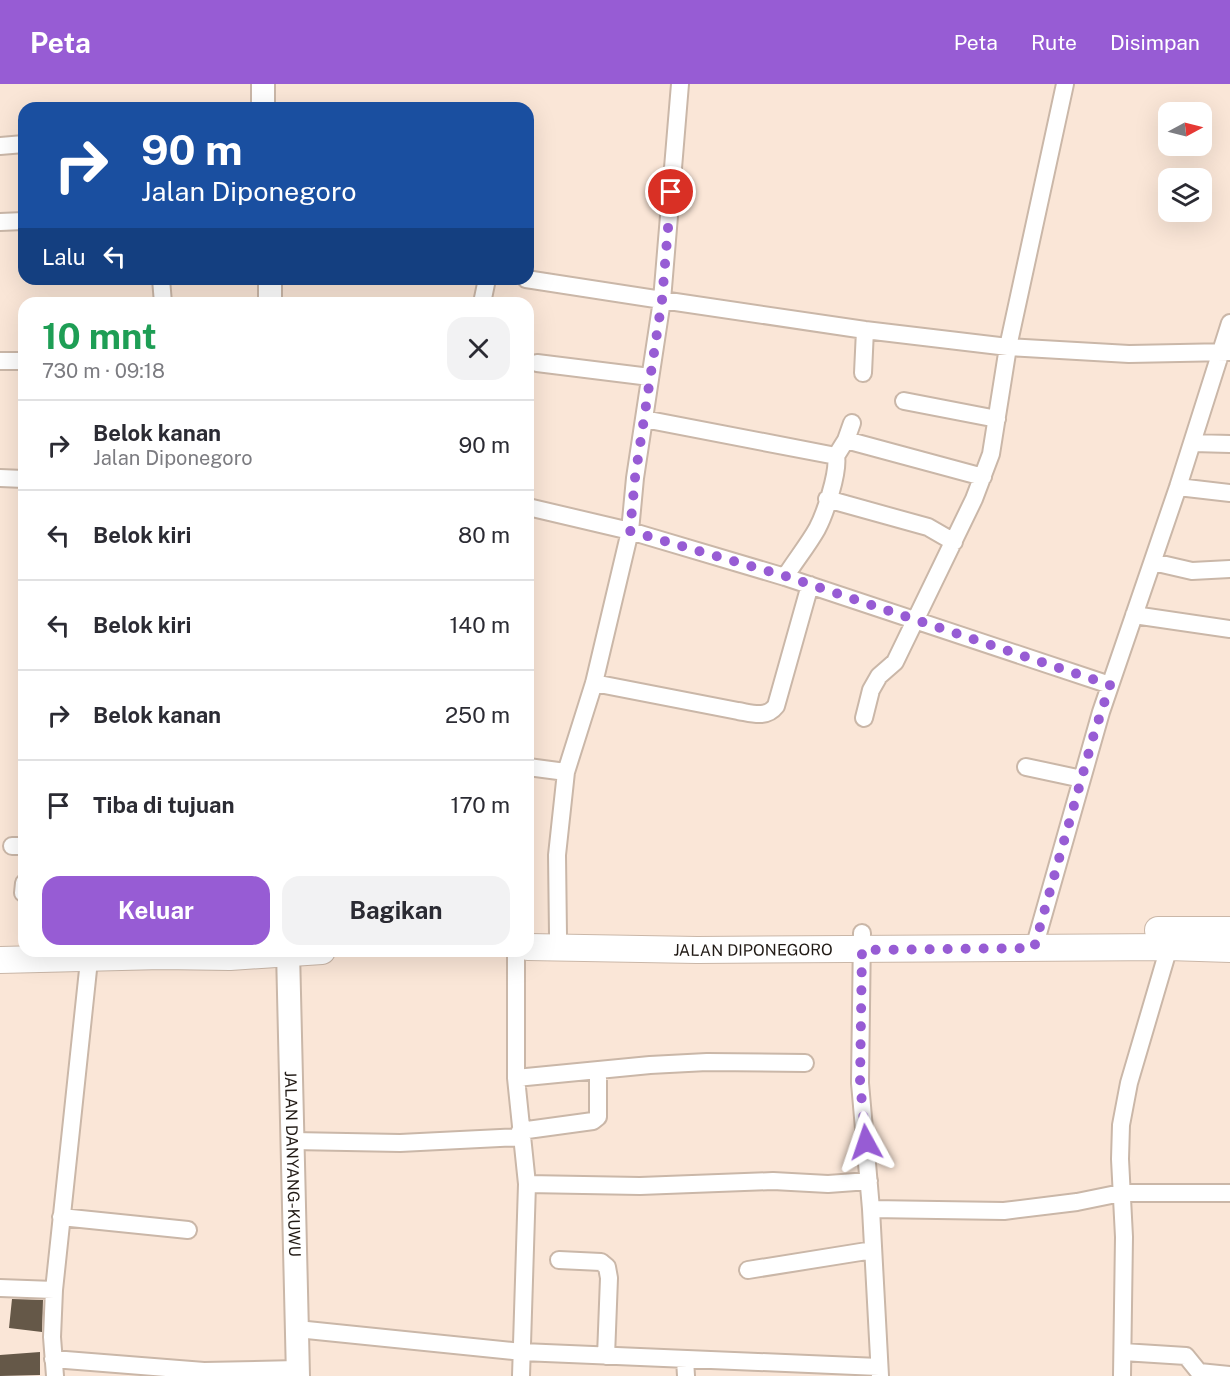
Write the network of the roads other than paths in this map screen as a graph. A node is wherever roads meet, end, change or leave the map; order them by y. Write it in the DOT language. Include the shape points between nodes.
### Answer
graph roads {
  1 [pos="263,84"];
  2 [pos="680,84"];
  3 [pos="1065,84"];
  4 [pos="263,102"];
  5 [pos="18,144"];
  6 [pos="0,146"];
  7 [pos="18,221"];
  8 [pos="0,222"];
  9 [pos="534,280"];
  10 [pos="662,300"];
  11 [pos="1230,323"];
  12 [pos="865,330"];
  13 [pos="1008,347"];
  14 [pos="1225,352"];
  15 [pos="18,361"];
  16 [pos="0,362"];
  17 [pos="537,363"];
  18 [pos="863,373"];
  19 [pos="650,377"];
  20 [pos="904,401"];
  21 [pos="644,419"];
  22 [pos="997,419"];
  23 [pos="852,423"];
  24 [pos="846,440"];
  25 [pos="1193,443"];
  26 [pos="1230,444"];
  27 [pos="836,456"];
  28 [pos="983,477"];
  29 [pos="0,478"];
  30 [pos="18,479"];
  31 [pos="1178,487"];
  32 [pos="1230,493"];
  33 [pos="827,499"];
  34 [pos="534,508"];
  35 [pos="630,531"];
  36 [pos="954,542"];
  37 [pos="1153,562"];
  38 [pos="1230,569"];
  39 [pos="785,576"];
  40 [pos="810,585"];
  41 [pos="1134,615"];
  42 [pos="916,621"];
  43 [pos="1230,629"];
  44 [pos="594,683"];
  45 [pos="1110,685"];
  46 [pos="864,718"];
  47 [pos="1026,767"];
  48 [pos="534,768"];
  49 [pos="566,772"];
  50 [pos="1082,779"];
  51 [pos="1230,930"];
  52 [pos="534,934"];
  53 [pos="558,935"];
  54 [pos="1036,940"];
  55 [pos="862,942"];
  56 [pos="0,947"];
  57 [pos="18,947"];
  58 [pos="534,947"];
  59 [pos="1169,947"];
  60 [pos="1230,949"];
  61 [pos="45,957"];
  62 [pos="90,957"];
  63 [pos="288,957"];
  64 [pos="516,957"];
  65 [pos="0,960"];
  66 [pos="805,1063"];
  67 [pos="598,1070"];
  68 [pos="516,1078"];
  69 [pos="521,1134"];
  70 [pos="293,1141"];
  71 [pos="869,1181"];
  72 [pos="527,1184"];
  73 [pos="1121,1193"];
  74 [pos="1230,1193"];
  75 [pos="871,1209"];
  76 [pos="61,1217"];
  77 [pos="188,1230"];
  78 [pos="873,1250"];
  79 [pos="559,1260"];
  80 [pos="748,1270"];
  81 [pos="0,1288"];
  82 [pos="54,1290"];
  83 [pos="297,1329"];
  84 [pos="522,1352"];
  85 [pos="1123,1352"];
  86 [pos="606,1356"];
  87 [pos="53,1359"];
  88 [pos="686,1367"];
  89 [pos="298,1372"];
  90 [pos="880,1372"];
  91 [pos="1230,1375"];
  92 [pos="55,1376"];
  93 [pos="521,1376"];
  94 [pos="1122,1376"];
  1 -- 4 [label="main road"];
  2 -- 10 [label="street"];
  3 -- 13 [label="street"];
  5 -- 6 [label="street"];
  7 -- 8 [label="street"];
  9 -- 10 [label="street"];
  10 -- 12 [label="street"];
  10 -- 19 [label="street"];
  11 -- 14 [label="street"];
  12 -- 13 [label="street"];
  12 -- 18 [label="street"];
  13 -- 14 [label="street" via="1128,354"];
  13 -- 22 [label="street"];
  14 -- 25 [label="street"];
  15 -- 16 [label="street"];
  17 -- 19 [label="street"];
  19 -- 21 [label="street"];
  20 -- 22 [label="street"];
  21 -- 27 [label="street"];
  21 -- 35 [label="street"];
  22 -- 28 [label="street"];
  23 -- 24 [label="street"];
  24 -- 27 [label="street"];
  24 -- 28 [label="street"];
  25 -- 26 [label="street"];
  25 -- 31 [label="street"];
  27 -- 33 [label="street"];
  28 -- 36 [label="street"];
  29 -- 30 [label="street"];
  31 -- 32 [label="street"];
  31 -- 37 [label="street"];
  33 -- 36 [label="street" via="928,527"];
  33 -- 39 [label="street" via="817,528"];
  34 -- 35 [label="street"];
  35 -- 39 [label="street"];
  35 -- 44 [label="street"];
  36 -- 42 [label="street"];
  37 -- 38 [label="street" via="1192,572"];
  37 -- 41 [label="street"];
  39 -- 40 [label="street"];
  40 -- 42 [label="street"];
  40 -- 44 [label="street" via="776,706 769,714"];
  41 -- 43 [label="street"];
  41 -- 45 [label="street"];
  42 -- 45 [label="street"];
  42 -- 46 [label="street" via="895,662 879,675"];
  44 -- 49 [label="street"];
  45 -- 50 [label="street"];
  47 -- 50 [label="street"];
  48 -- 49 [label="street"];
  49 -- 53 [label="street" via="557,855"];
  50 -- 54 [label="street"];
  51 -- 54 [label="main road, JALAN DIPONEGORO"];
  52 -- 53 [label="main road, JALAN DIPONEGORO"];
  53 -- 55 [label="main road, JALAN DIPONEGORO"];
  54 -- 55 [label="main road, JALAN DIPONEGORO"];
  54 -- 59 [label="main road, JALAN DIPONEGORO"];
  55 -- 58 [label="main road, JALAN DIPONEGORO" via="698,951"];
  55 -- 71 [label="street" via="860,1083"];
  56 -- 57 [label="main road"];
  59 -- 60 [label="main road, JALAN DIPONEGORO"];
  59 -- 73 [label="street" via="1129,1083 1121,1125"];
  61 -- 65 [label="main road"];
  62 -- 76 [label="street"];
  63 -- 70 [label="main road, JALAN DANYANG-KUWU"];
  64 -- 68 [label="street"];
  66 -- 67 [label="street" via="707,1062"];
  67 -- 68 [label="street"];
  67 -- 69 [label="street" via="597,1117 593,1121"];
  68 -- 69 [label="street"];
  69 -- 70 [label="street" via="400,1143"];
  69 -- 72 [label="street"];
  70 -- 83 [label="main road, JALAN DANYANG-KUWU"];
  71 -- 72 [label="street"];
  71 -- 75 [label="street"];
  72 -- 84 [label="street"];
  73 -- 74 [label="street"];
  73 -- 75 [label="street" via="1004,1211"];
  73 -- 85 [label="street"];
  75 -- 78 [label="street"];
  76 -- 77 [label="street"];
  76 -- 82 [label="street"];
  78 -- 80 [label="street"];
  78 -- 90 [label="street"];
  79 -- 86 [label="street" via="601,1262 608,1269"];
  81 -- 82 [label="street"];
  82 -- 87 [label="street"];
  83 -- 84 [label="street"];
  83 -- 89 [label="main road, JALAN DANYANG-KUWU"];
  84 -- 86 [label="street"];
  84 -- 93 [label="street"];
  85 -- 91 [label="street" via="1186,1356 1198,1372"];
  85 -- 94 [label="street"];
  86 -- 88 [label="street"];
  87 -- 89 [label="street" via="204,1371"];
  87 -- 92 [label="street"];
  88 -- 90 [label="street"];
}
